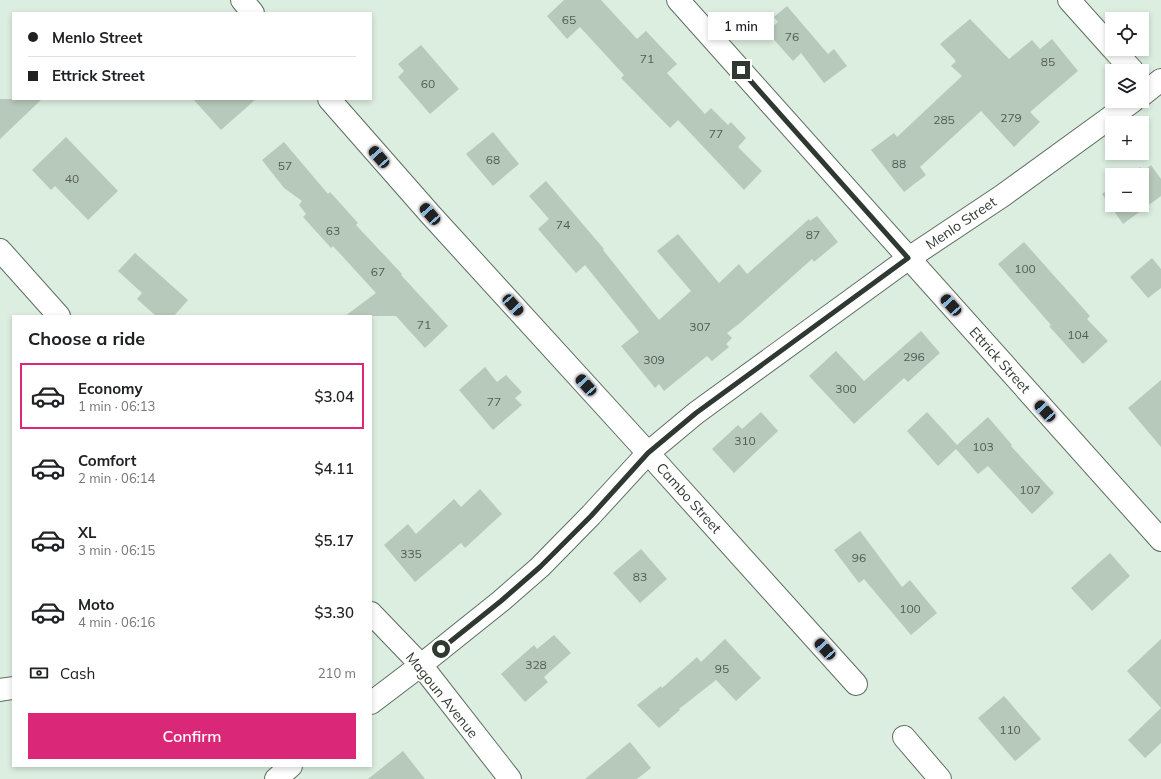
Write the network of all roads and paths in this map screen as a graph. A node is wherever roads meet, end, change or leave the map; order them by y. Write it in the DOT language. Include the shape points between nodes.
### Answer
graph roads {
  1 [pos="242,0"];
  2 [pos="678,0"];
  3 [pos="1069,0"];
  4 [pos="252,12"];
  5 [pos="1105,39"];
  6 [pos="1120,56"];
  7 [pos="1127,64"];
  8 [pos="330,100"];
  9 [pos="1120,108"];
  10 [pos="0,250"];
  11 [pos="908,258"];
  12 [pos="58,315"];
  13 [pos="648,453"];
  14 [pos="1161,540"];
  15 [pos="372,614"];
  16 [pos="421,665"];
  17 [pos="856,684"];
  18 [pos="12,688"];
  19 [pos="0,690"];
  20 [pos="372,702"];
  21 [pos="904,737"];
  22 [pos="290,767"];
  23 [pos="276,779"];
  24 [pos="510,779"];
  25 [pos="940,779"];
  1 -- 4 [label="street"];
  2 -- 11 [label="street, Ettrick Street"];
  3 -- 5 [label="street"];
  6 -- 7 [label="street"];
  8 -- 13 [label="street, Cambo Street"];
  9 -- 11 [label="street, Menlo Street" via="1002,196"];
  10 -- 12 [label="street"];
  11 -- 13 [label="street, Menlo Street" via="696,413"];
  11 -- 14 [label="street, Ettrick Street"];
  13 -- 16 [label="street, Menlo Street" via="540,567"];
  13 -- 17 [label="street, Cambo Street"];
  15 -- 16 [label="street, Magoun Avenue"];
  16 -- 20 [label="street, Menlo Street"];
  16 -- 24 [label="street, Magoun Avenue"];
  18 -- 19 [label="street"];
  21 -- 25 [label="street"];
  22 -- 23 [label="street"];
}
